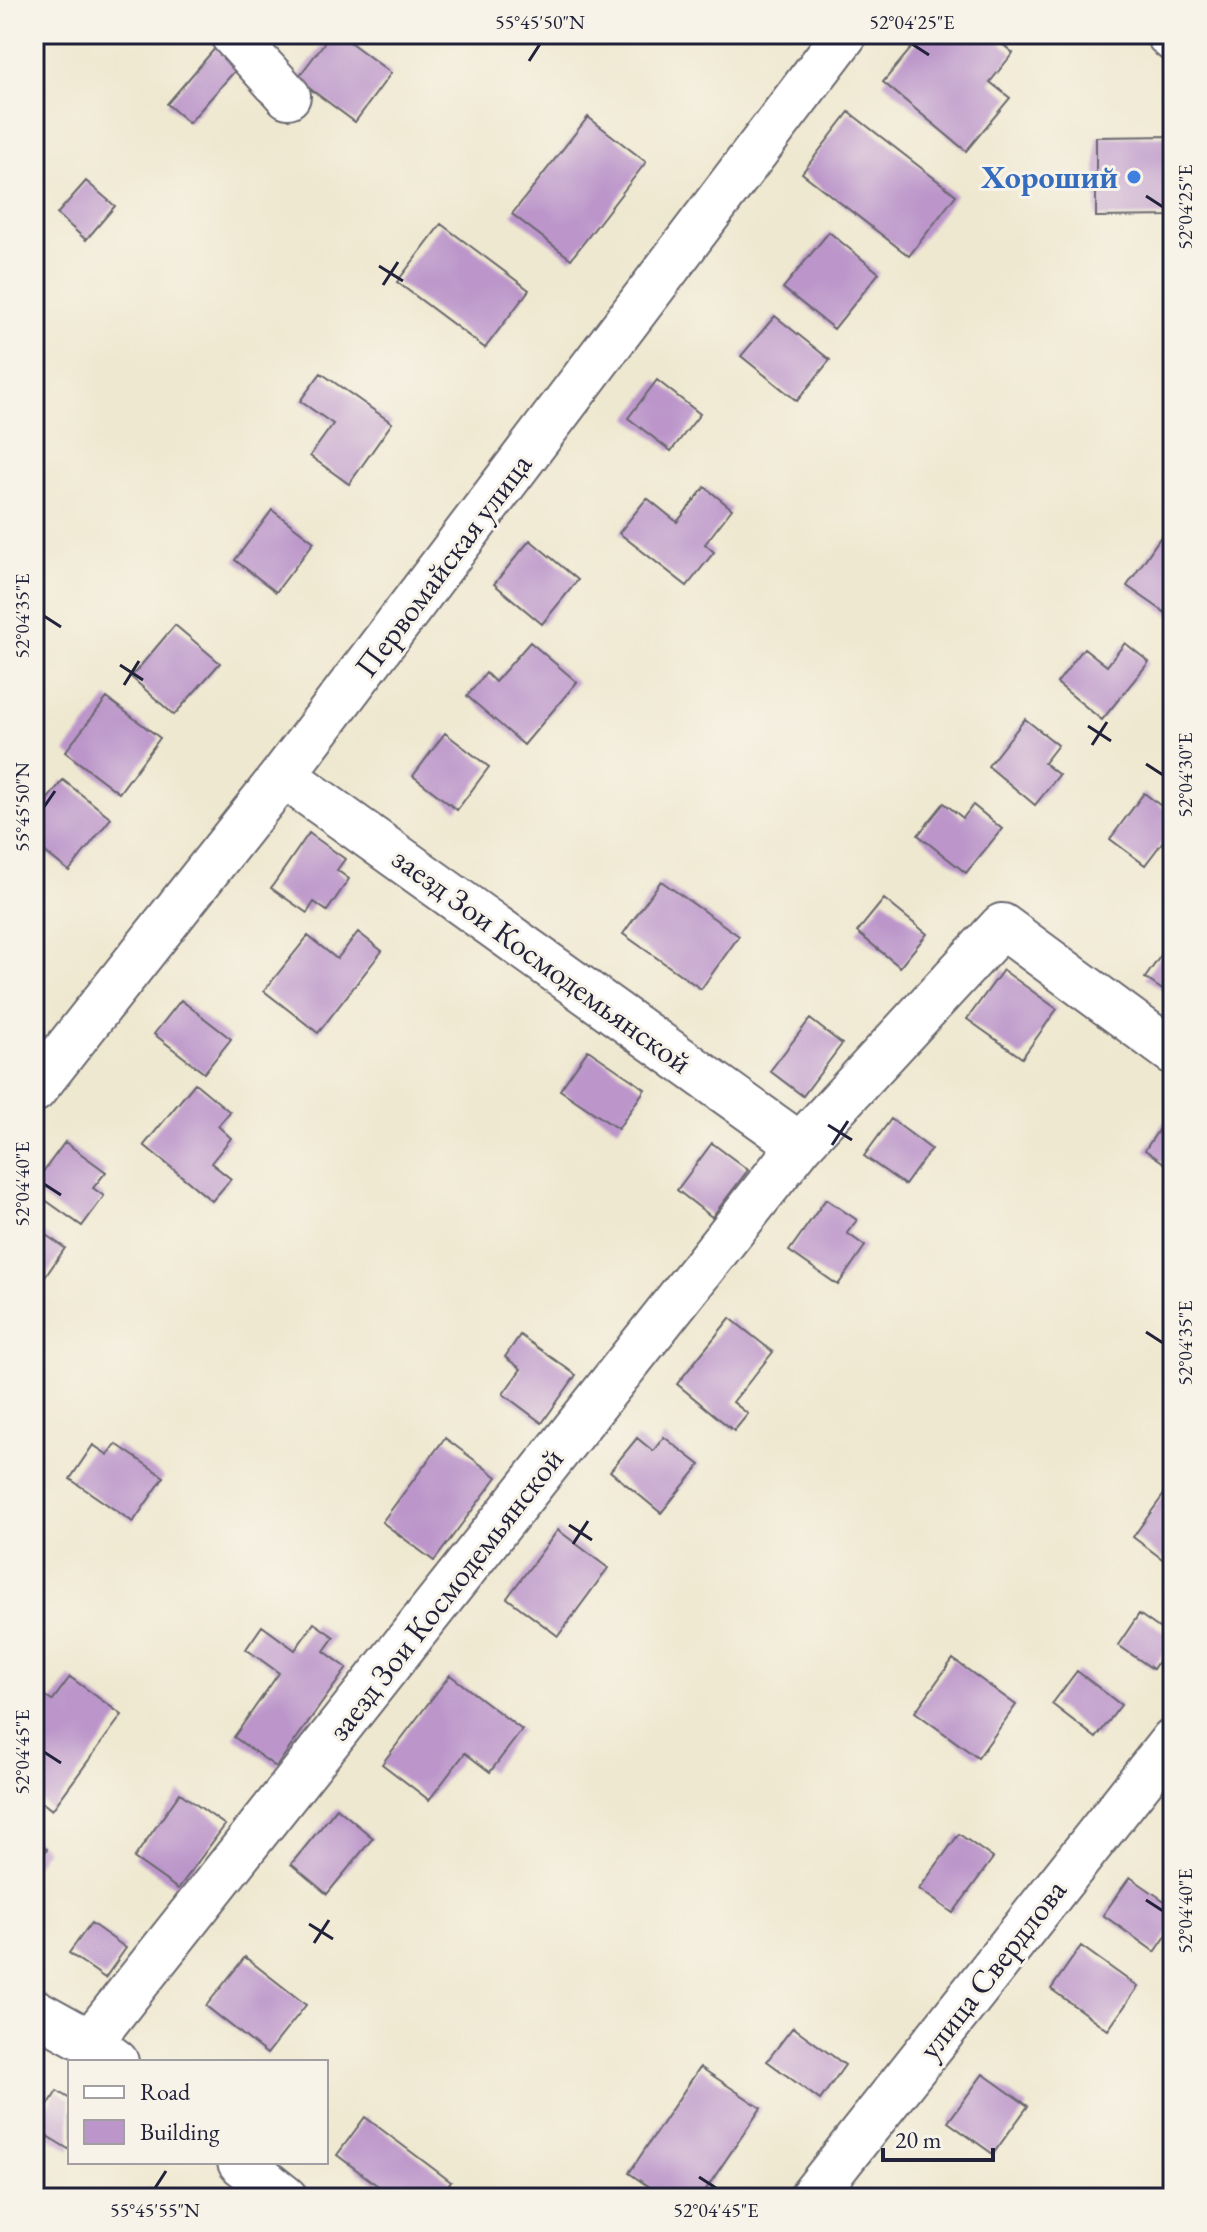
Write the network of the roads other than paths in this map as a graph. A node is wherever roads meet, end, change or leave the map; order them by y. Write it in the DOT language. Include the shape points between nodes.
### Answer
graph roads {
  1 [pos="232,34"];
  2 [pos="845,34"];
  3 [pos="1168,34"];
  4 [pos="1173,39"];
  5 [pos="288,96"];
  6 [pos="283,775"];
  7 [pos="1173,1052"];
  8 [pos="34,1090"];
  9 [pos="800,1145"];
  10 [pos="1173,1740"];
  11 [pos="34,2011"];
  12 [pos="103,2052"];
  13 [pos="242,2164"];
  14 [pos="285,2198"];
  15 [pos="811,2198"];
  1 -- 5 [label="street"];
  2 -- 6 [label="street, Первомайская улица"];
  3 -- 4 [label="street"];
  6 -- 8 [label="street, Первомайская улица"];
  6 -- 9 [label="street, заезд Зои Космодемьянской"];
  7 -- 9 [label="street, заезд Зои Космодемьянской" via="1002,926"];
  9 -- 12 [label="street, заезд Зои Космодемьянской"];
  10 -- 15 [label="street, улица Свердлова"];
  11 -- 12 [label="street"];
  13 -- 14 [label="street"];
}
